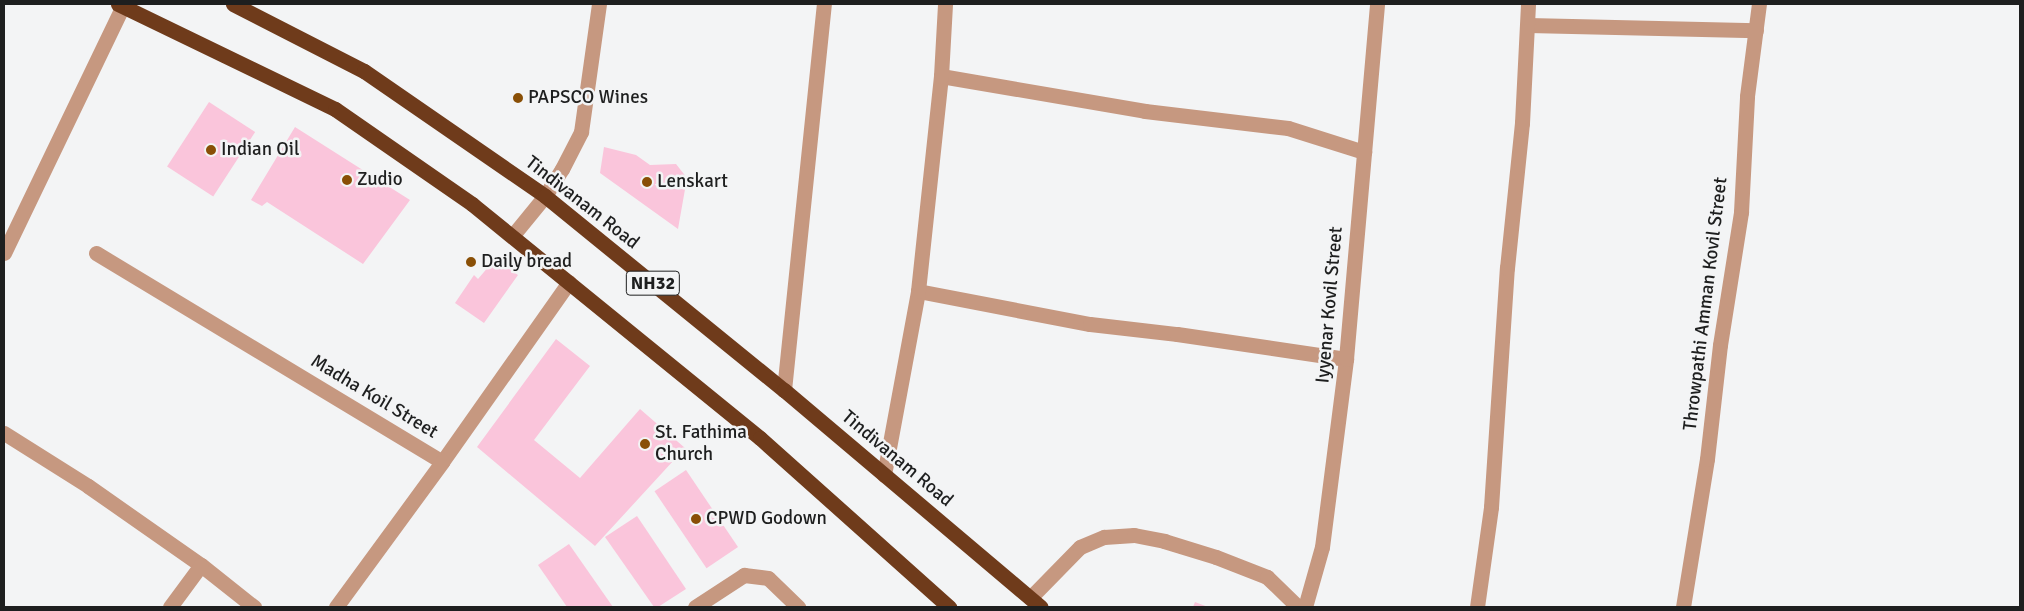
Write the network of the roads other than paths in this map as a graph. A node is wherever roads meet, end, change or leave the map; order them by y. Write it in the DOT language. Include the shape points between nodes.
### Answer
graph roads {
  1 [pos="233,4"];
  2 [pos="598,4"];
  3 [pos="824,4"];
  4 [pos="945,4"];
  5 [pos="1377,4"];
  6 [pos="1528,4"];
  7 [pos="1759,4"];
  8 [pos="120,5"];
  9 [pos="1528,25"];
  10 [pos="1756,30"];
  11 [pos="942,76"];
  12 [pos="1364,152"];
  13 [pos="545,196"];
  14 [pos="513,235"];
  15 [pos="4,252"];
  16 [pos="96,253"];
  17 [pos="569,282"];
  18 [pos="918,291"];
  19 [pos="1346,359"];
  20 [pos="784,390"];
  21 [pos="4,433"];
  22 [pos="442,462"];
  23 [pos="884,475"];
  24 [pos="201,565"];
  25 [pos="1035,602"];
  26 [pos="170,607"];
  27 [pos="254,607"];
  28 [pos="336,607"];
  29 [pos="695,607"];
  30 [pos="798,607"];
  31 [pos="949,607"];
  32 [pos="1298,607"];
  33 [pos="1305,607"];
  34 [pos="1477,607"];
  35 [pos="1683,607"];
  1 -- 13 [label="highway, Tindivanam Road / NH32" via="364,71"];
  2 -- 13 [label="street" via="581,132"];
  3 -- 20 [label="street"];
  4 -- 11 [label="street"];
  5 -- 12 [label="street, Iyyenar Kovil Street"];
  6 -- 9 [label="street"];
  7 -- 10 [label="street, Throwpathi Amman Kovil Street"];
  8 -- 14 [label="highway, NH32" via="334,109"];
  8 -- 15 [label="street"];
  9 -- 10 [label="street"];
  9 -- 34 [label="street" via="1491,507"];
  10 -- 35 [label="street, Throwpathi Amman Kovil Street" via="1747,96 1742,212"];
  11 -- 12 [label="street" via="1145,111 1288,128"];
  11 -- 18 [label="street"];
  12 -- 19 [label="street, Iyyenar Kovil Street"];
  13 -- 14 [label="street"];
  13 -- 20 [label="highway, Tindivanam Road / NH32"];
  14 -- 17 [label="highway, NH32"];
  16 -- 22 [label="street, Madha Koil Street"];
  17 -- 22 [label="street, Madha Koil Street"];
  17 -- 31 [label="highway, NH32" via="760,438"];
  18 -- 19 [label="street" via="1090,324"];
  18 -- 23 [label="street"];
  19 -- 33 [label="street, Iyyenar Kovil Street" via="1322,547"];
  20 -- 23 [label="highway, Tindivanam Road / NH32"];
  21 -- 24 [label="street" via="88,486"];
  22 -- 28 [label="street"];
  23 -- 25 [label="highway, Tindivanam Road / NH32"];
  24 -- 26 [label="street"];
  24 -- 27 [label="street"];
  25 -- 32 [label="street" via="1080,547 1104,537 1134,535 1164,540 1267,577"];
  29 -- 30 [label="street" via="744,575 768,578"];
}
